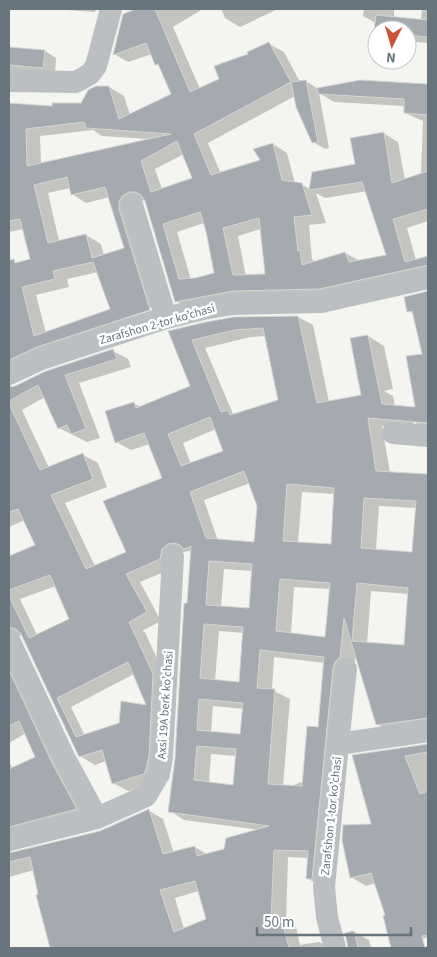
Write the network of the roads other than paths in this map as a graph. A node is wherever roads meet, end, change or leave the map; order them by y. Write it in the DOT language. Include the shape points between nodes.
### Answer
graph roads {
  1 [pos="111,9"];
  2 [pos="9,81"];
  3 [pos="132,205"];
  4 [pos="428,278"];
  5 [pos="166,318"];
  6 [pos="9,374"];
  7 [pos="394,432"];
  8 [pos="428,436"];
  9 [pos="173,556"];
  10 [pos="9,640"];
  11 [pos="346,669"];
  12 [pos="428,731"];
  13 [pos="338,744"];
  14 [pos="97,818"];
  15 [pos="9,840"];
  16 [pos="334,948"];
  1 -- 2 [label="street" via="96,66 90,74 76,82"];
  3 -- 5 [label="street"];
  4 -- 5 [label="street, Zarafshon 2-tor koʼchasi" via="321,302 233,304"];
  5 -- 6 [label="street, Zarafshon 2-tor koʼchasi" via="41,359"];
  7 -- 8 [label="street"];
  9 -- 14 [label="street, Аxsi 19А berk koʼchasi" via="159,774 146,796"];
  10 -- 14 [label="street" via="64,757"];
  11 -- 13 [label="street"];
  12 -- 13 [label="street, Zarafshon 1-tor koʼchasi"];
  13 -- 16 [label="street, Zarafshon 1-tor koʼchasi" via="324,887"];
  14 -- 15 [label="street, Аxsi 19А berk koʼchasi"];
}
